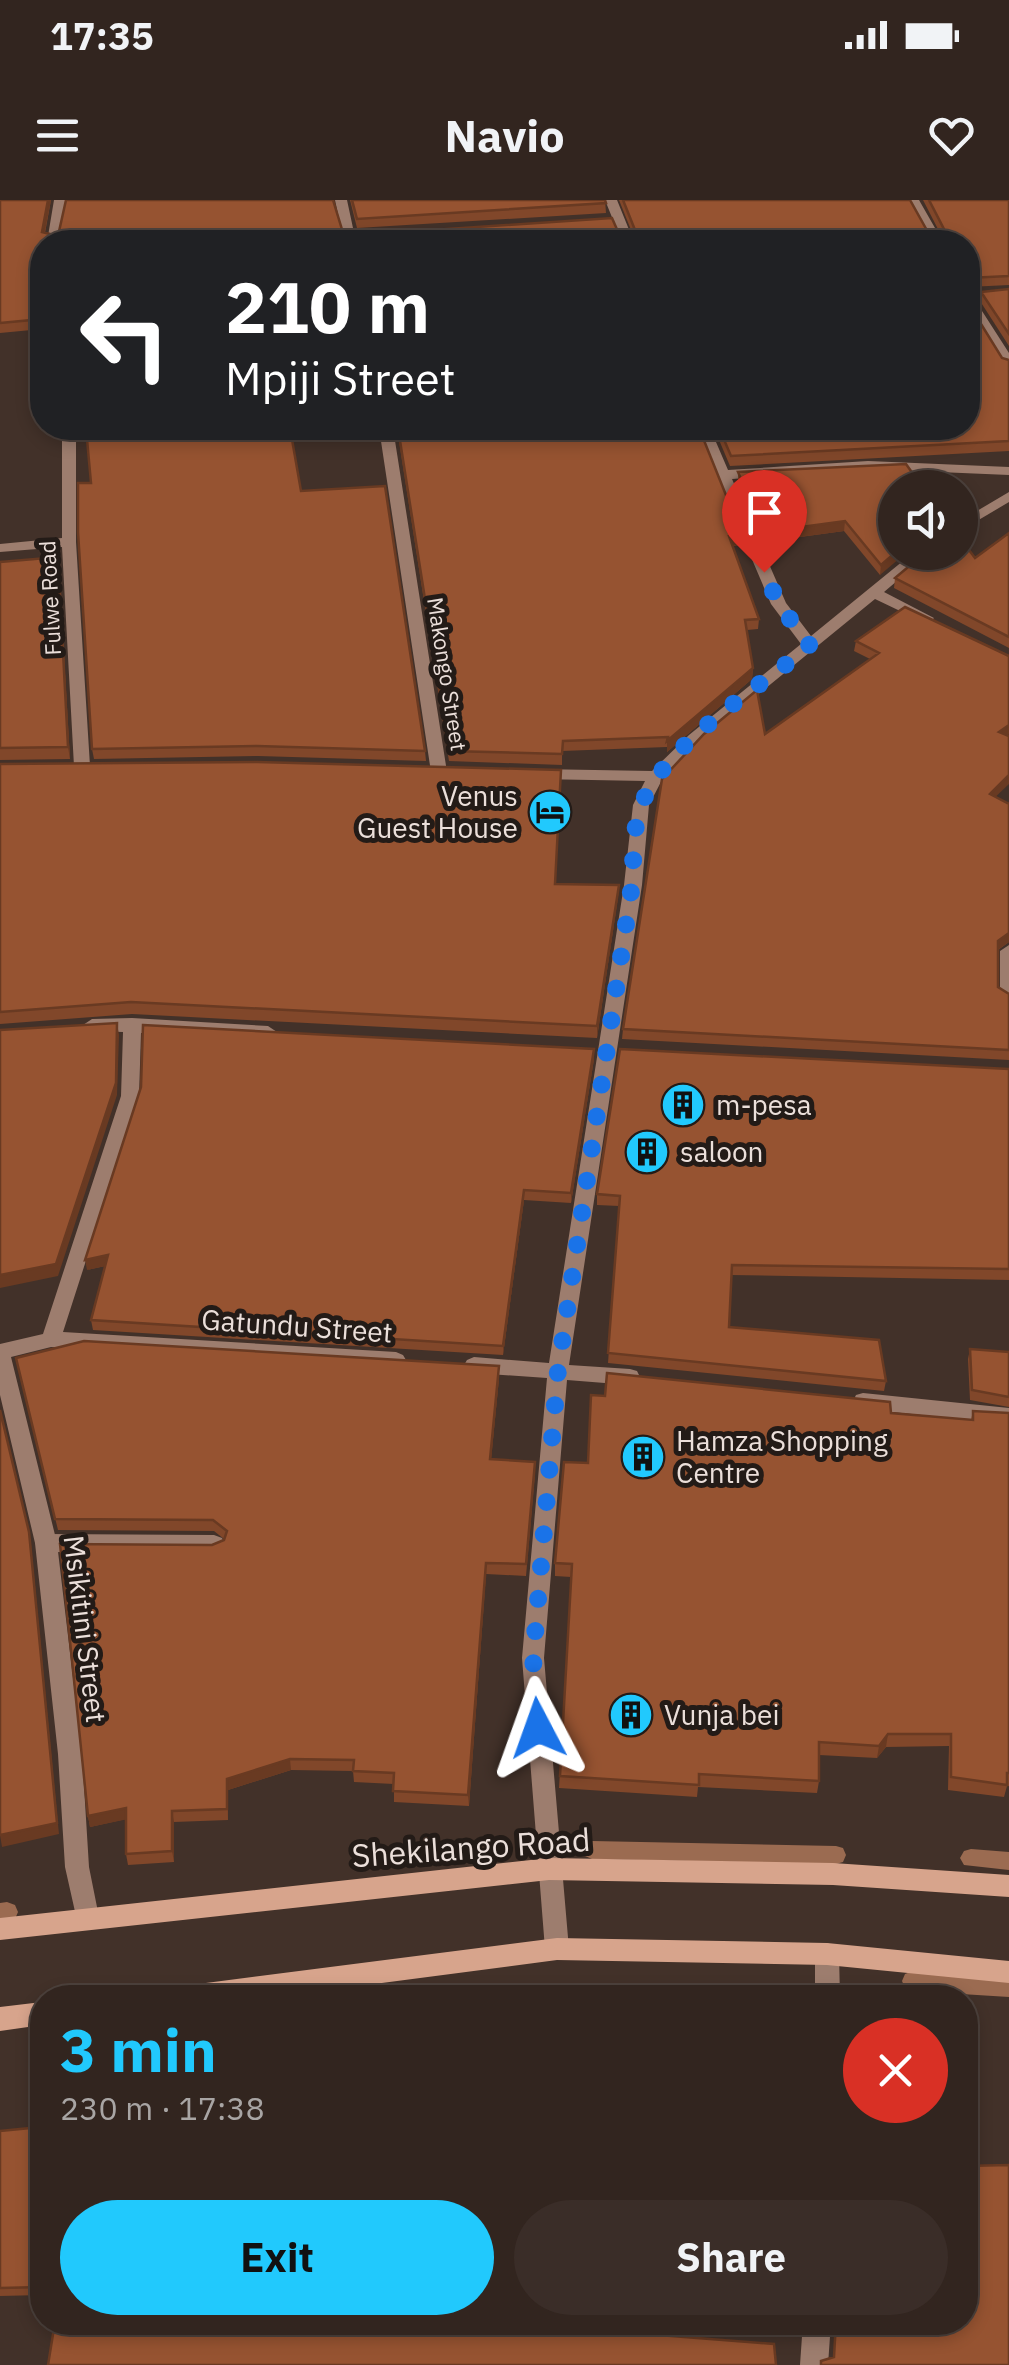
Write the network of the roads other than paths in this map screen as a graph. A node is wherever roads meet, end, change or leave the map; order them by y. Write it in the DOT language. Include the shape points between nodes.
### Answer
graph roads {
  1 [pos="60,200"];
  2 [pos="341,200"];
  3 [pos="612,200"];
  4 [pos="912,200"];
  5 [pos="618,220"];
  6 [pos="598,221"];
  7 [pos="55,230"];
  8 [pos="347,230"];
  9 [pos="623,230"];
  10 [pos="929,230"];
  11 [pos="980,311"];
  12 [pos="1009,364"];
  13 [pos="69,440"];
  14 [pos="388,440"];
  15 [pos="708,440"];
  16 [pos="1009,471"];
  17 [pos="721,474"];
  18 [pos="1009,496"];
  19 [pos="978,516"];
  20 [pos="69,542"];
  21 [pos="0,548"];
  22 [pos="903,570"];
  23 [pos="876,594"];
  24 [pos="943,626"];
  25 [pos="810,646"];
  26 [pos="101,766"];
  27 [pos="459,772"];
  28 [pos="518,773"];
  29 [pos="656,776"];
  30 [pos="1009,951"];
  31 [pos="1009,996"];
  32 [pos="132,1024"];
  33 [pos="73,1026"];
  34 [pos="290,1033"];
  35 [pos="50,1338"];
  36 [pos="0,1352"];
  37 [pos="421,1362"];
  38 [pos="460,1364"];
  39 [pos="558,1370"];
  40 [pos="656,1380"];
  41 [pos="832,1398"];
  42 [pos="1009,1416"];
  43 [pos="46,1543"];
  44 [pos="214,1544"];
  45 [pos="548,1869"];
  46 [pos="1009,1886"];
  47 [pos="87,1917"];
  48 [pos="0,1930"];
  49 [pos="557,1949"];
  50 [pos="828,1954"];
  51 [pos="1009,1972"];
  52 [pos="276,1985"];
  53 [pos="828,1985"];
  54 [pos="30,2016"];
  55 [pos="0,2020"];
  56 [pos="816,2335"];
  57 [pos="814,2365"];
  1 -- 7 [label="street"];
  2 -- 8 [label="street"];
  3 -- 5 [label="street"];
  4 -- 10 [label="street"];
  5 -- 6 [label="street"];
  5 -- 9 [label="street"];
  11 -- 12 [label="street"];
  13 -- 20 [label="street, Fulwe Road"];
  14 -- 27 [label="street, Makongo Street" via="430,772"];
  15 -- 17 [label="street"];
  16 -- 17 [label="street" via="868,465"];
  17 -- 25 [label="street" via="779,604"];
  18 -- 19 [label="street"];
  20 -- 21 [label="street"];
  20 -- 26 [label="street, Fulwe Road" via="73,766"];
  22 -- 23 [label="street"];
  23 -- 24 [label="street"];
  23 -- 25 [label="street"];
  25 -- 29 [label="street"];
  28 -- 29 [label="street"];
  29 -- 39 [label="street" via="640,805"];
  30 -- 31 [label="street"];
  32 -- 33 [label="street"];
  32 -- 34 [label="street"];
  32 -- 35 [label="street" via="130,1096"];
  35 -- 36 [label="street, Gatundu Street"];
  35 -- 37 [label="street, Gatundu Street"];
  36 -- 43 [label="street, Msikitini Street"];
  38 -- 39 [label="street"];
  39 -- 40 [label="street"];
  39 -- 45 [label="street" via="533,1658"];
  41 -- 42 [label="street"];
  43 -- 44 [label="street"];
  43 -- 47 [label="street, Msikitini Street"];
  45 -- 46 [label="main road, Shekilango Road" via="834,1874"];
  45 -- 47 [label="main road, Shekilango Road"];
  45 -- 49 [label="street"];
  47 -- 48 [label="main road, Shekilango Road"];
  49 -- 50 [label="main road"];
  49 -- 52 [label="main road"];
  50 -- 51 [label="main road"];
  50 -- 53 [label="street"];
  54 -- 55 [label="main road"];
  56 -- 57 [label="street"];
}
